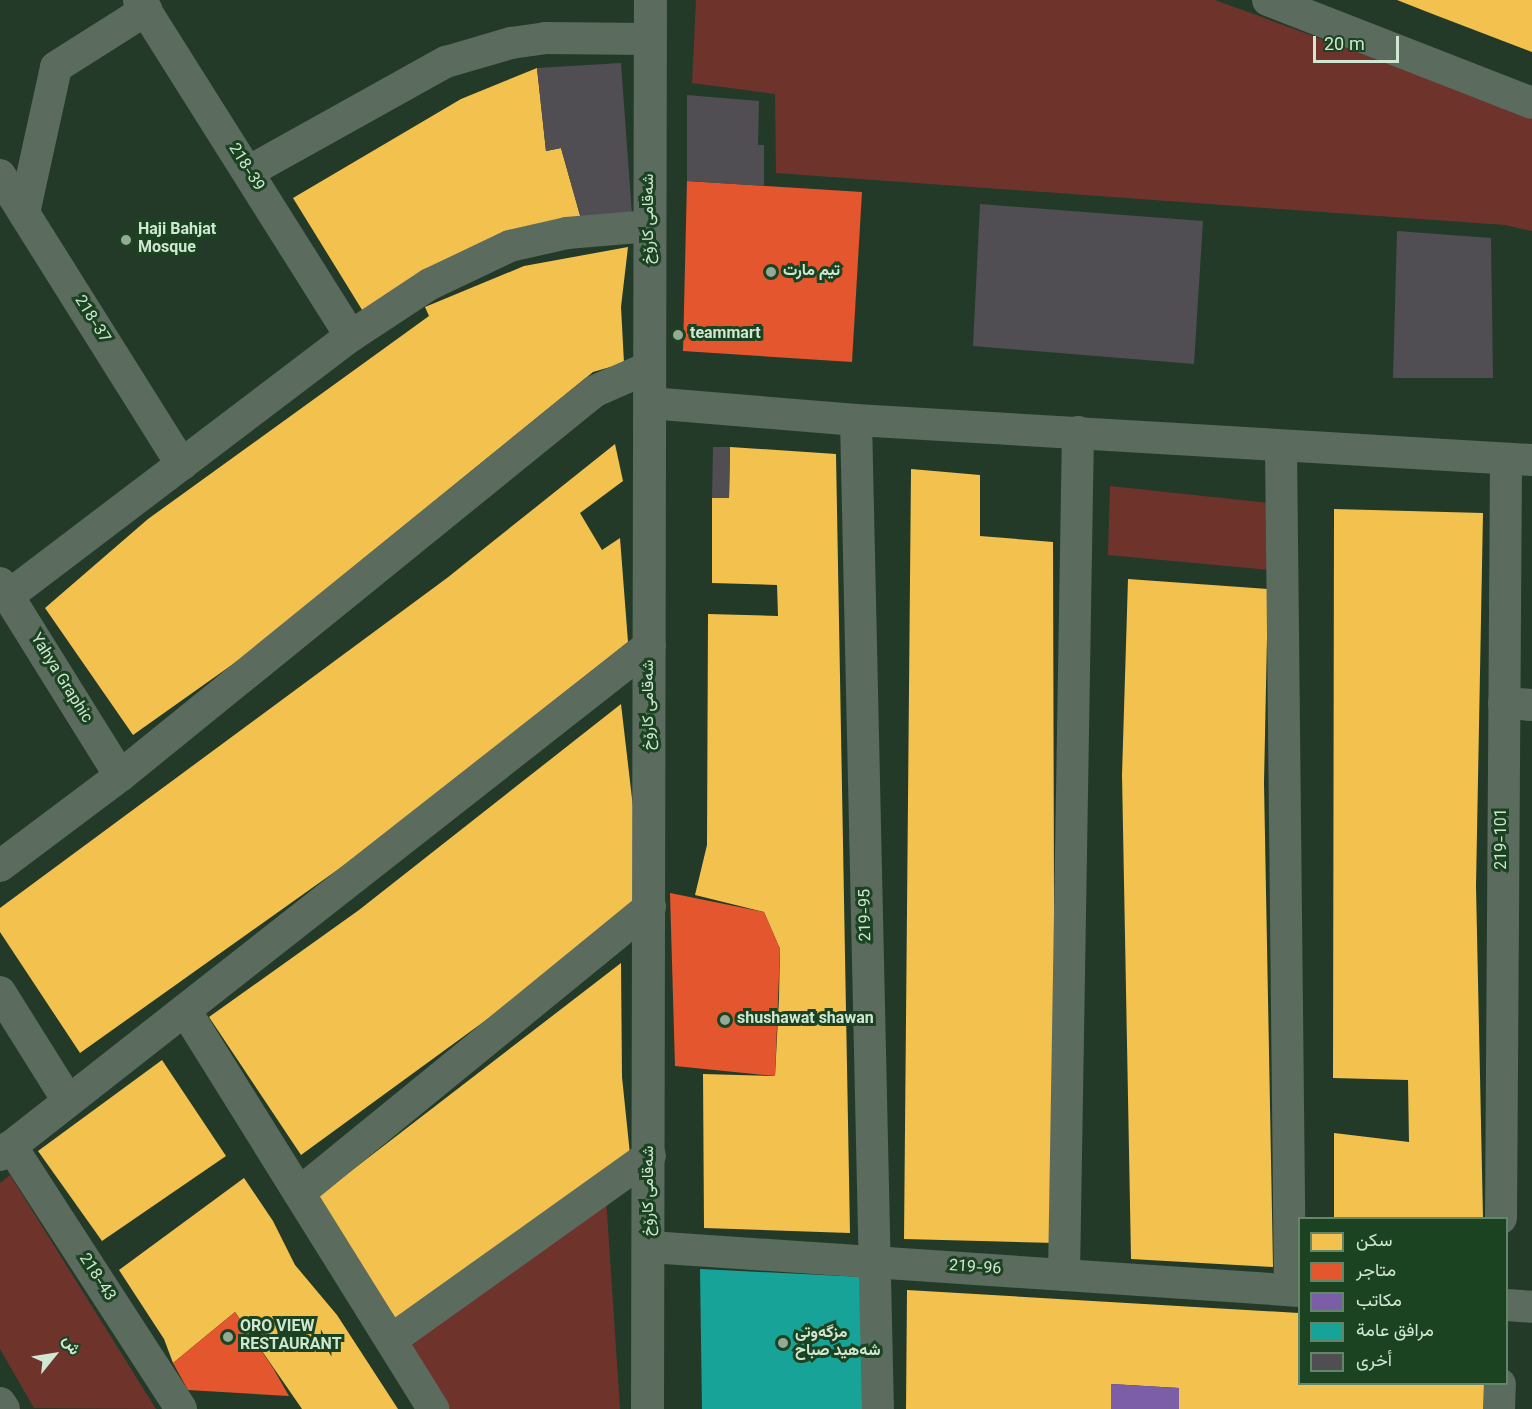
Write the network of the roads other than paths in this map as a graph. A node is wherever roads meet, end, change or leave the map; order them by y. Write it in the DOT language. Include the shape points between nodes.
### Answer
graph roads {
  1 [pos="650,0"];
  2 [pos="1268,0"];
  3 [pos="143,5"];
  4 [pos="650,39"];
  5 [pos="1532,103"];
  6 [pos="248,172"];
  7 [pos="0,175"];
  8 [pos="24,213"];
  9 [pos="650,226"];
  10 [pos="351,336"];
  11 [pos="650,367"];
  12 [pos="650,403"];
  13 [pos="856,420"];
  14 [pos="1078,432"];
  15 [pos="1281,446"];
  16 [pos="1519,460"];
  17 [pos="182,465"];
  18 [pos="4,590"];
  19 [pos="650,645"];
  20 [pos="1518,704"];
  21 [pos="120,776"];
  22 [pos="0,866"];
  23 [pos="650,907"];
  24 [pos="0,992"];
  25 [pos="185,1010"];
  26 [pos="68,1101"];
  27 [pos="5,1150"];
  28 [pos="650,1155"];
  29 [pos="299,1193"];
  30 [pos="1501,1217"];
  31 [pos="650,1248"];
  32 [pos="874,1262"];
  33 [pos="1064,1275"];
  34 [pos="1295,1291"];
  35 [pos="1508,1305"];
  36 [pos="1532,1307"];
  37 [pos="391,1340"];
  38 [pos="1500,1385"];
  39 [pos="0,1403"];
  40 [pos="4,1409"];
  41 [pos="181,1409"];
  42 [pos="433,1409"];
  43 [pos="647,1409"];
  44 [pos="878,1409"];
  45 [pos="1499,1409"];
  1 -- 4 [label="street, شەقامی کارۆخ"];
  2 -- 5 [label="street"];
  3 -- 6 [label="street, 218-39"];
  3 -- 8 [label="street" via="56,67"];
  4 -- 6 [label="street" via="545,38 457,58 415,76"];
  4 -- 9 [label="street, شەقامی کارۆخ"];
  6 -- 10 [label="street, 218-39"];
  7 -- 8 [label="street, 218-37"];
  8 -- 17 [label="street, 218-37"];
  9 -- 10 [label="street" via="567,233 510,246 430,284"];
  9 -- 11 [label="street, شەقامی کارۆخ"];
  10 -- 17 [label="street"];
  11 -- 12 [label="street, شەقامی کارۆخ"];
  11 -- 21 [label="street" via="595,391"];
  12 -- 13 [label="street"];
  12 -- 19 [label="street, شەقامی کارۆخ"];
  13 -- 14 [label="street"];
  13 -- 32 [label="street, 219-95"];
  14 -- 15 [label="street"];
  14 -- 33 [label="street"];
  15 -- 16 [label="street"];
  15 -- 34 [label="street"];
  16 -- 20 [label="street, 219-101"];
  17 -- 18 [label="street"];
  18 -- 21 [label="street, Yahya Graphic"];
  19 -- 23 [label="street, شەقامی کارۆخ"];
  19 -- 25 [label="street"];
  20 -- 30 [label="street, 219-101"];
  21 -- 22 [label="street"];
  23 -- 28 [label="street, شەقامی کارۆخ"];
  23 -- 29 [label="street"];
  24 -- 26 [label="street"];
  25 -- 26 [label="street"];
  25 -- 29 [label="street"];
  26 -- 27 [label="street"];
  27 -- 41 [label="street, 218-43"];
  28 -- 31 [label="street, شەقامی کارۆخ"];
  28 -- 37 [label="street"];
  29 -- 37 [label="street"];
  31 -- 32 [label="street, 219-96"];
  31 -- 43 [label="street, شەقامی کارۆخ"];
  32 -- 33 [label="street, 219-96"];
  32 -- 44 [label="street, 219-95"];
  33 -- 34 [label="street, 219-96"];
  35 -- 36 [label="street"];
  37 -- 42 [label="street"];
  38 -- 45 [label="street"];
  39 -- 40 [label="street"];
}
